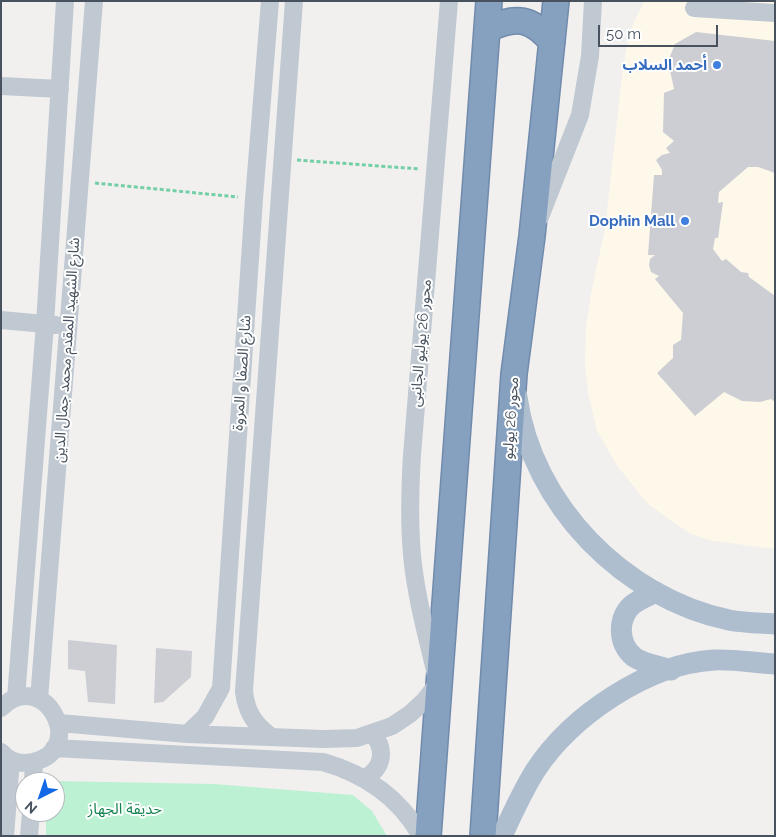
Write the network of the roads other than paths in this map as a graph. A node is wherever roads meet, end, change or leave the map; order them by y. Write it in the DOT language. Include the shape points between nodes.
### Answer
graph roads {
  1 [pos="65,1"];
  2 [pos="94,1"];
  3 [pos="270,1"];
  4 [pos="294,1"];
  5 [pos="449,1"];
  6 [pos="489,1"];
  7 [pos="556,1"];
  8 [pos="593,1"];
  9 [pos="694,8"];
  10 [pos="775,13"];
  11 [pos="488,29"];
  12 [pos="552,42"];
  13 [pos="1,86"];
  14 [pos="60,88"];
  15 [pos="262,98"];
  16 [pos="286,100"];
  17 [pos="532,236"];
  18 [pos="1,320"];
  19 [pos="45,324"];
  20 [pos="69,326"];
  21 [pos="514,374"];
  22 [pos="656,592"];
  23 [pos="775,624"];
  24 [pos="775,664"];
  25 [pos="671,670"];
  26 [pos="438,683"];
  27 [pos="221,688"];
  28 [pos="244,691"];
  29 [pos="16,698"];
  30 [pos="39,699"];
  31 [pos="1,708"];
  32 [pos="59,723"];
  33 [pos="187,734"];
  34 [pos="373,734"];
  35 [pos="269,735"];
  36 [pos="54,748"];
  37 [pos="6,756"];
  38 [pos="34,762"];
  39 [pos="34,772"];
  40 [pos="365,778"];
  41 [pos="30,822"];
  42 [pos="5,836"];
  43 [pos="29,836"];
  44 [pos="421,836"];
  45 [pos="428,836"];
  46 [pos="483,836"];
  47 [pos="502,836"];
  1 -- 14 [label="street, شارع الشهيد المقدم محمد جمال الدين"];
  2 -- 20 [label="street, شارع الشهيد المقدم محمد جمال الدين"];
  3 -- 15 [label="street, شارع الصفا و المروة"];
  4 -- 16 [label="street, شارع الصفا و المروة"];
  5 -- 26 [label="street, محور 26 يوليو الجانبى" via="412,445 410,505 412,555 419,604"];
  6 -- 11 [label="highway"];
  7 -- 12 [label="highway, محور 26 يوليو"];
  8 -- 17 [label="street" via="590,56 580,114"];
  9 -- 10 [label="street"];
  11 -- 12 [label="highway" via="504,21 523,20 540,27"];
  11 -- 26 [label="highway"];
  12 -- 17 [label="highway, محور 26 يوليو"];
  13 -- 14 [label="street"];
  14 -- 19 [label="street, شارع الشهيد المقدم محمد جمال الدين"];
  15 -- 16 [label="street"];
  15 -- 27 [label="street, شارع الصفا و المروة"];
  16 -- 28 [label="street, شارع الصفا و المروة"];
  17 -- 21 [label="highway, محور 26 يوليو"];
  18 -- 19 [label="street"];
  19 -- 20 [label="street"];
  19 -- 29 [label="street, شارع الشهيد المقدم محمد جمال الدين"];
  20 -- 30 [label="street, شارع الشهيد المقدم محمد جمال الدين"];
  21 -- 22 [label="main road" via="525,433 549,488 606,558"];
  21 -- 46 [label="highway, محور 26 يوليو"];
  22 -- 23 [label="main road" via="722,618"];
  22 -- 25 [label="main road" via="626,611 622,620 622,640 634,656"];
  24 -- 25 [label="main road" via="714,660"];
  25 -- 47 [label="main road" via="617,694 586,715 558,741 535,771"];
  26 -- 34 [label="street" via="410,714"];
  26 -- 45 [label="highway"];
  27 -- 28 [label="street" via="230,697"];
  27 -- 33 [label="street, شارع الصفا و المروة" via="205,717"];
  28 -- 35 [label="street, شارع الصفا و المروة" via="254,721"];
  29 -- 30 [label="street"];
  29 -- 31 [label="street"];
  30 -- 32 [label="street" via="48,705"];
  32 -- 33 [label="street"];
  32 -- 36 [label="street"];
  33 -- 35 [label="street"];
  34 -- 35 [label="street" via="340,739"];
  34 -- 40 [label="street" via="382,749 382,758 378,767"];
  36 -- 38 [label="street"];
  36 -- 40 [label="street" via="323,762"];
  37 -- 38 [label="street" via="26,763"];
  37 -- 42 [label="street"];
  38 -- 39 [label="street"];
  40 -- 44 [label="street" via="392,799"];
  41 -- 43 [label="street"];
}
